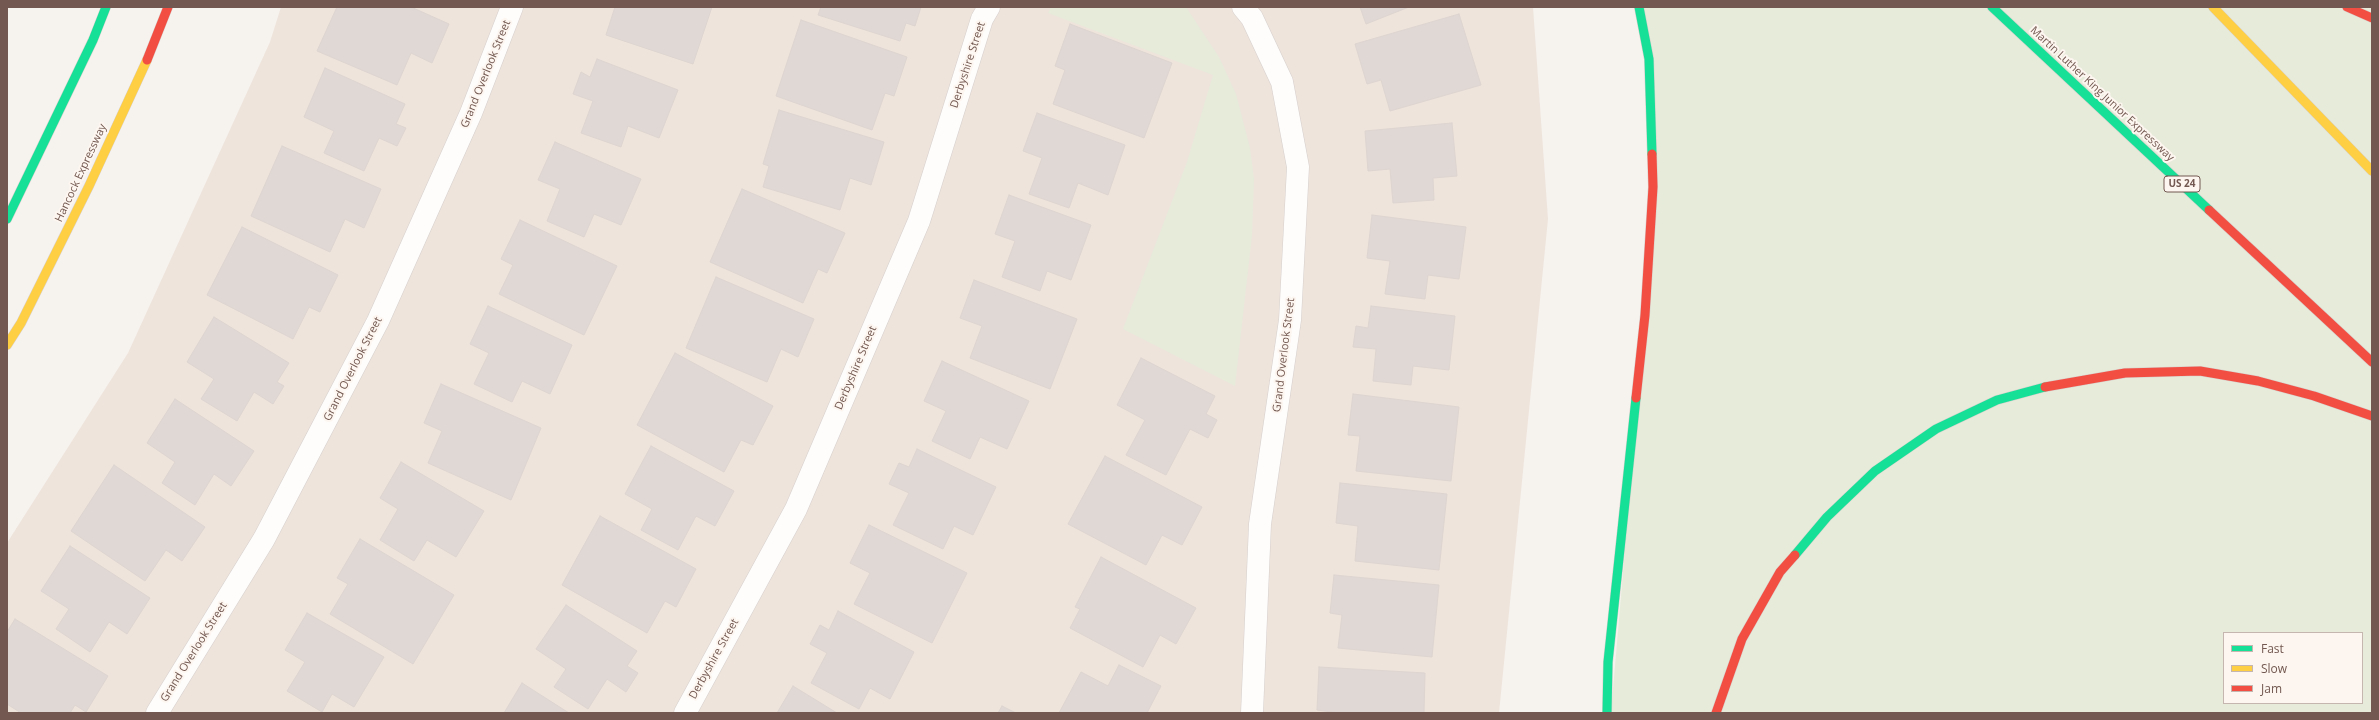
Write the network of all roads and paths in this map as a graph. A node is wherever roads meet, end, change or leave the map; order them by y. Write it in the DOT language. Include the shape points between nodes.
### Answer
graph roads {
  1 [pos="106,7"];
  2 [pos="168,7"];
  3 [pos="512,7"];
  4 [pos="988,7"];
  5 [pos="1243,7"];
  6 [pos="1639,7"];
  7 [pos="1992,7"];
  8 [pos="2213,7"];
  9 [pos="2347,7"];
  10 [pos="2372,18"];
  11 [pos="2372,171"];
  12 [pos="7,219"];
  13 [pos="7,345"];
  14 [pos="2372,362"];
  15 [pos="2372,416"];
  16 [pos="157,713"];
  17 [pos="684,713"];
  18 [pos="1252,713"];
  19 [pos="1607,713"];
  20 [pos="1716,713"];
  1 -- 12 [label="main road" via="93,40"];
  2 -- 13 [label="main road, Hancock Expressway" via="156,42 89,186 21,323"];
  3 -- 16 [label="street, Grand Overlook Street" via="471,113 378,321 264,540"];
  4 -- 17 [label="street, Derbyshire Street" via="982,19 919,221 796,509"];
  5 -- 18 [label="street, Grand Overlook Street" via="1252,18 1282,82 1298,167 1290,320 1260,524"];
  6 -- 19 [label="main road" via="1649,59 1654,187 1645,315 1608,662"];
  7 -- 14 [label="main road, Martin Luther King Junior Expressway / US 24"];
  8 -- 11 [label="main road"];
  9 -- 10 [label="main road"];
  15 -- 20 [label="main road" via="2314,396 2258,381 2200,371 2126,373 2058,384 1997,400 1936,429 1875,471 1827,517 1780,572 1742,639"];
}
